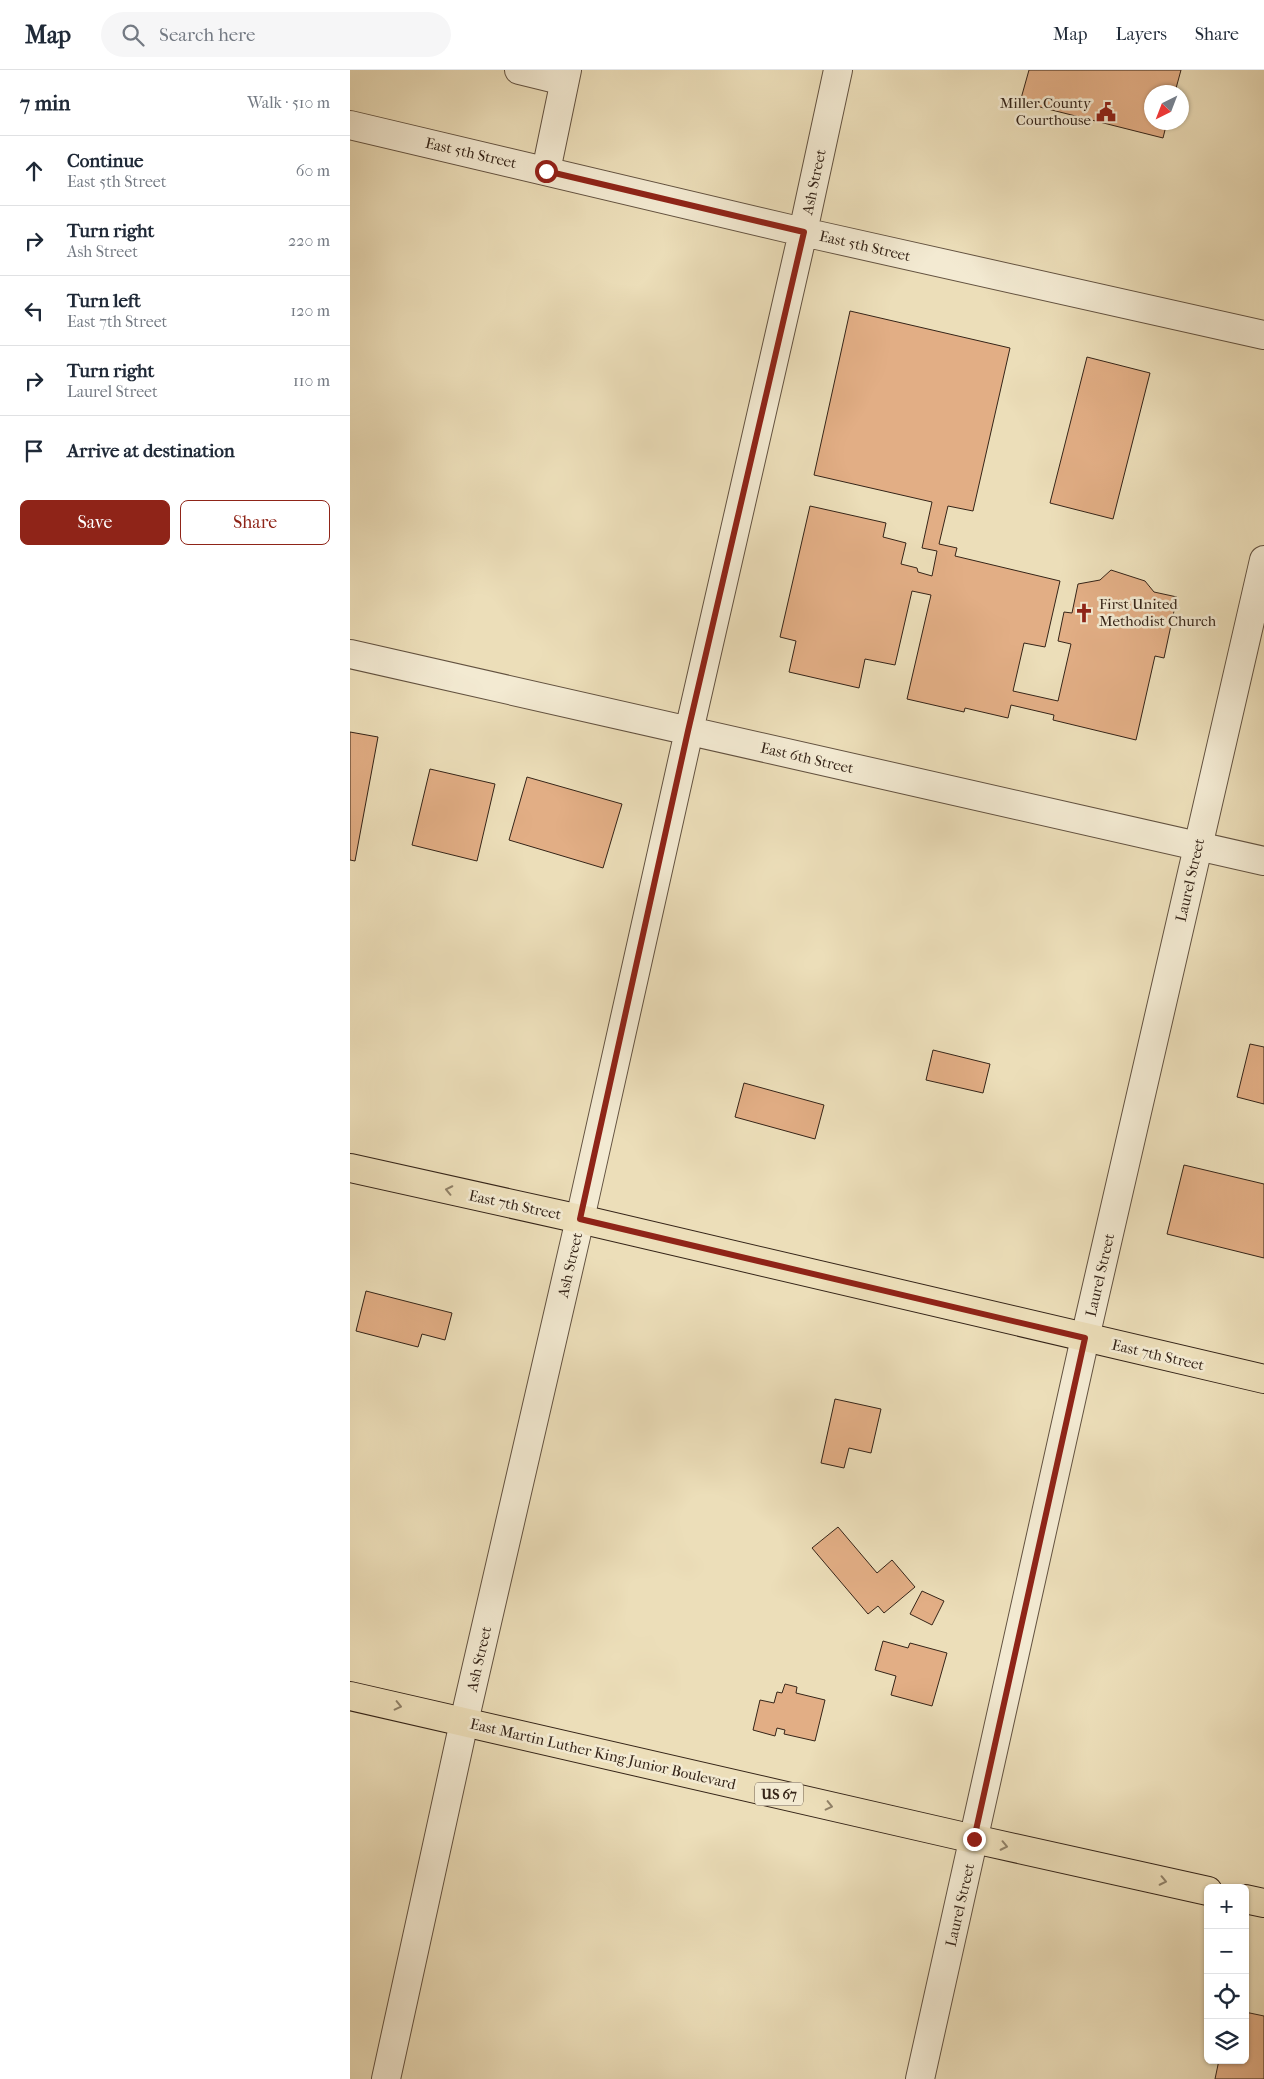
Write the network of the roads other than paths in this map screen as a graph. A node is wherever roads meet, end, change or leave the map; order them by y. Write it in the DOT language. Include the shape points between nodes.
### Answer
graph roads {
  1 [pos="520,70"];
  2 [pos="838,70"];
  3 [pos="565,75"];
  4 [pos="350,125"];
  5 [pos="546,171"];
  6 [pos="804,232"];
  7 [pos="1264,335"];
  8 [pos="1264,560"];
  9 [pos="350,654"];
  10 [pos="688,731"];
  11 [pos="1198,846"];
  12 [pos="1264,861"];
  13 [pos="350,1168"];
  14 [pos="580,1219"];
  15 [pos="1085,1338"];
  16 [pos="1264,1379"];
  17 [pos="350,1696"];
  18 [pos="464,1722"];
  19 [pos="974,1839"];
  20 [pos="1204,1889"];
  21 [pos="1249,1900"];
  22 [pos="1264,1903"];
  23 [pos="386,2079"];
  24 [pos="920,2079"];
  1 -- 3 [label="street"];
  2 -- 6 [label="street, Ash Street"];
  3 -- 5 [label="street"];
  4 -- 5 [label="street, East 5th Street"];
  5 -- 6 [label="street, East 5th Street"];
  6 -- 7 [label="street, East 5th Street"];
  6 -- 10 [label="street, Ash Street"];
  8 -- 11 [label="street, Laurel Street"];
  9 -- 10 [label="street, East 6th Street"];
  10 -- 11 [label="street, East 6th Street"];
  10 -- 14 [label="street, Ash Street"];
  11 -- 12 [label="street, East 6th Street"];
  11 -- 15 [label="street, Laurel Street"];
  14 -- 13 [label="main road, East 7th Street, one-way"];
  14 -- 15 [label="main road, East 7th Street"];
  14 -- 18 [label="street, Ash Street"];
  15 -- 16 [label="main road, East 7th Street"];
  15 -- 19 [label="street, Laurel Street"];
  17 -- 18 [label="main road, East Martin Luther King Junior Boulevard / US 67, one-way"];
  18 -- 19 [label="main road, East Martin Luther King Junior Boulevard / US 67, one-way"];
  18 -- 23 [label="street, Ash Street"];
  19 -- 20 [label="main road, East Martin Luther King Junior Boulevard / US 67, one-way"];
  19 -- 24 [label="street, Laurel Street"];
  21 -- 22 [label="main road"];
}
